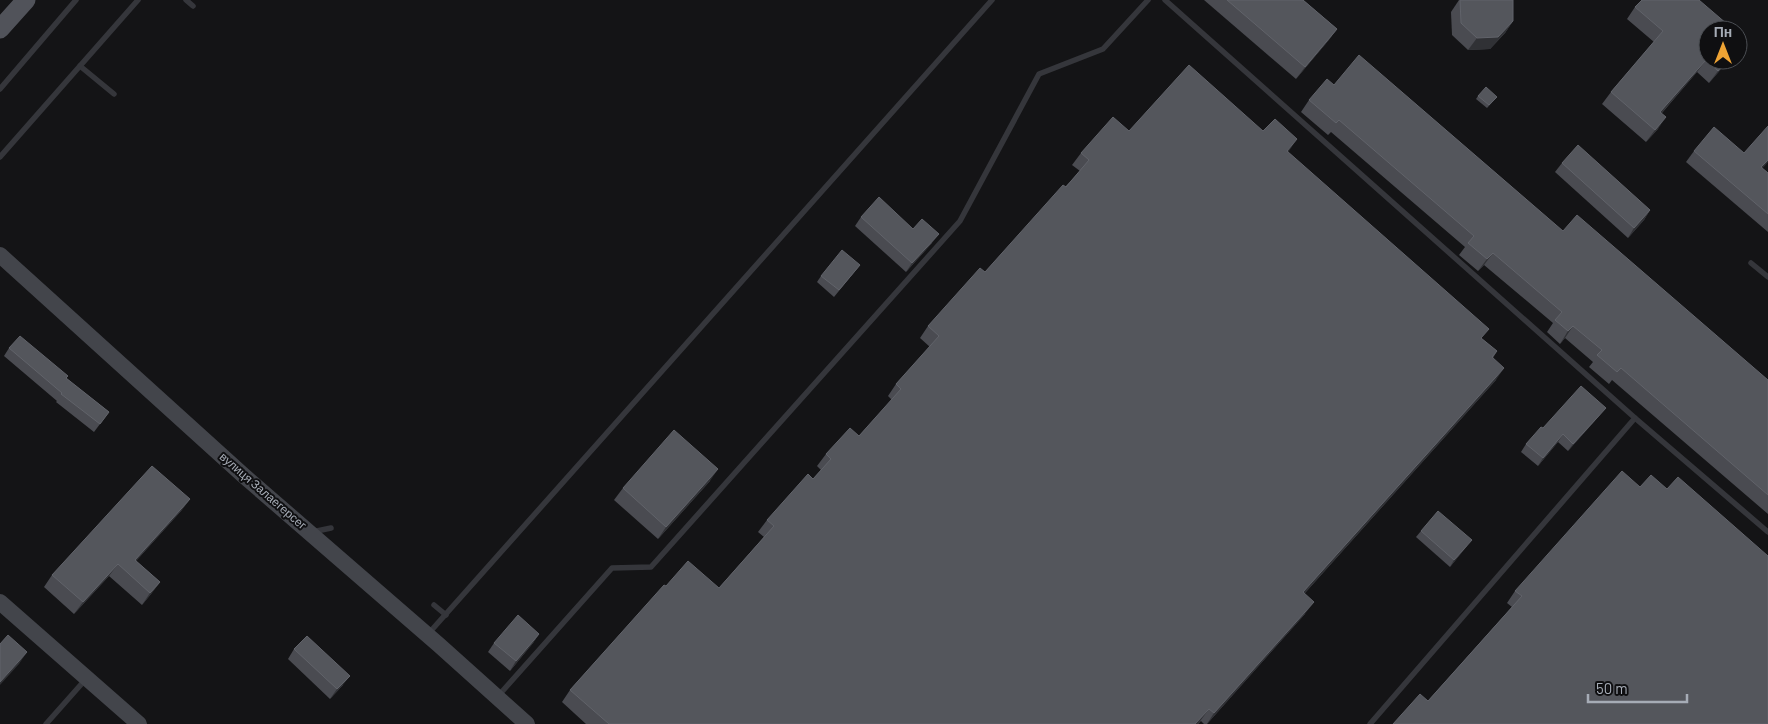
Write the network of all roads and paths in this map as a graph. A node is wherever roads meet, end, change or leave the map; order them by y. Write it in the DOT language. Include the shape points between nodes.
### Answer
graph roads {
  1 [pos="26,0"];
  2 [pos="76,0"];
  3 [pos="138,0"];
  4 [pos="186,0"];
  5 [pos="992,0"];
  6 [pos="1148,0"];
  7 [pos="1165,0"];
  8 [pos="193,6"];
  9 [pos="0,29"];
  10 [pos="80,66"];
  11 [pos="0,89"];
  12 [pos="114,94"];
  13 [pos="0,156"];
  14 [pos="0,255"];
  15 [pos="1751,263"];
  16 [pos="1768,277"];
  17 [pos="1635,418"];
  18 [pos="331,528"];
  19 [pos="1768,532"];
  20 [pos="310,533"];
  21 [pos="434,605"];
  22 [pos="2,607"];
  23 [pos="446,615"];
  24 [pos="428,635"];
  25 [pos="87,679"];
  26 [pos="497,697"];
  27 [pos="46,724"];
  28 [pos="139,724"];
  29 [pos="527,724"];
  30 [pos="1370,724"];
  1 -- 9 [label="main road"];
  2 -- 11 [label="lane"];
  3 -- 10 [label="lane"];
  4 -- 8 [label="lane"];
  5 -- 23 [label="lane"];
  6 -- 26 [label="lane" via="1102,49 1039,74 960,221 651,567 612,568"];
  7 -- 17 [label="lane"];
  10 -- 12 [label="lane"];
  10 -- 13 [label="lane"];
  14 -- 20 [label="main road, вулиця Залаегерсег"];
  15 -- 16 [label="lane"];
  17 -- 19 [label="lane"];
  17 -- 30 [label="lane"];
  18 -- 20 [label="lane"];
  20 -- 24 [label="main road, вулиця Залаегерсег"];
  21 -- 23 [label="lane"];
  22 -- 25 [label="main road"];
  23 -- 24 [label="lane"];
  24 -- 26 [label="main road, вулиця Залаегерсег"];
  25 -- 27 [label="lane"];
  25 -- 28 [label="main road"];
  26 -- 29 [label="main road, вулиця Залаегерсег"];
}
